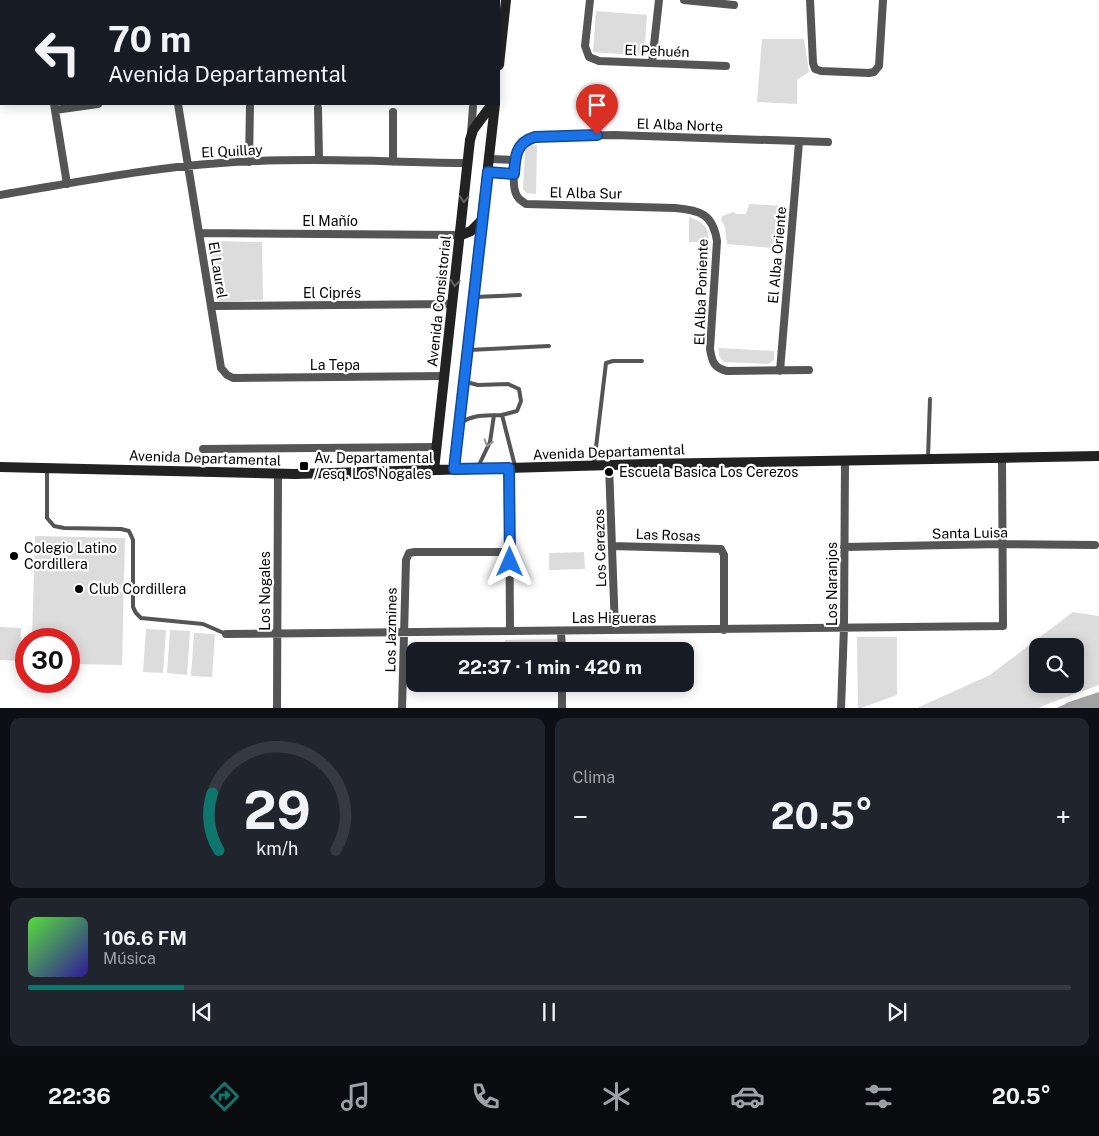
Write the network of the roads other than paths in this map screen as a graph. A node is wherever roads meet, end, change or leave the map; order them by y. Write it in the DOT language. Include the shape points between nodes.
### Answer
graph roads {
  1 [pos="506,0"];
  2 [pos="590,0"];
  3 [pos="659,0"];
  4 [pos="684,0"];
  5 [pos="810,0"];
  6 [pos="883,0"];
  7 [pos="734,5"];
  8 [pos="500,56"];
  9 [pos="652,63"];
  10 [pos="726,66"];
  11 [pos="84,105"];
  12 [pos="178,105"];
  13 [pos="250,105"];
  14 [pos="492,105"];
  15 [pos="493,105"];
  16 [pos="55,107"];
  17 [pos="473,107"];
  18 [pos="318,108"];
  19 [pos="393,112"];
  20 [pos="478,123"];
  21 [pos="471,135"];
  22 [pos="492,135"];
  23 [pos="799,142"];
  24 [pos="828,142"];
  25 [pos="489,159"];
  26 [pos="319,160"];
  27 [pos="515,160"];
  28 [pos="249,162"];
  29 [pos="394,162"];
  30 [pos="467,163"];
  31 [pos="188,167"];
  32 [pos="488,172"];
  33 [pos="514,174"];
  34 [pos="67,184"];
  35 [pos="0,194"];
  36 [pos="705,215"];
  37 [pos="483,219"];
  38 [pos="199,233"];
  39 [pos="461,235"];
  40 [pos="520,295"];
  41 [pos="474,297"];
  42 [pos="453,304"];
  43 [pos="211,306"];
  44 [pos="549,346"];
  45 [pos="468,350"];
  46 [pos="642,361"];
  47 [pos="809,370"];
  48 [pos="780,371"];
  49 [pos="227,375"];
  50 [pos="445,376"];
  51 [pos="464,382"];
  52 [pos="930,399"];
  53 [pos="494,415"];
  54 [pos="502,415"];
  55 [pos="440,423"];
  56 [pos="459,424"];
  57 [pos="437,447"];
  58 [pos="203,449"];
  59 [pos="1099,456"];
  60 [pos="1002,457"];
  61 [pos="928,458"];
  62 [pos="845,460"];
  63 [pos="610,465"];
  64 [pos="593,466"];
  65 [pos="0,467"];
  66 [pos="47,467"];
  67 [pos="512,468"];
  68 [pos="454,469"];
  69 [pos="477,469"];
  70 [pos="434,470"];
  71 [pos="278,474"];
  72 [pos="1002,544"];
  73 [pos="1096,545"];
  74 [pos="612,546"];
  75 [pos="844,547"];
  76 [pos="510,552"];
  77 [pos="844,628"];
  78 [pos="615,630"];
  79 [pos="724,630"];
  80 [pos="510,631"];
  81 [pos="561,631"];
  82 [pos="404,632"];
  83 [pos="226,634"];
  84 [pos="278,634"];
  85 [pos="562,642"];
  86 [pos="562,692"];
  87 [pos="277,708"];
  88 [pos="402,708"];
  89 [pos="562,708"];
  90 [pos="841,708"];
  1 -- 8 [label="street"];
  2 -- 9 [label="street, El Pehuén" via="585,46 589,57 599,61"];
  3 -- 9 [label="street"];
  4 -- 7 [label="street"];
  5 -- 6 [label="street" via="815,68 872,73 880,64"];
  9 -- 10 [label="street, El Pehuén"];
  11 -- 16 [label="street"];
  12 -- 31 [label="street, El Laurel"];
  13 -- 28 [label="street"];
  14 -- 20 [label="street, Avenida Consistorial"];
  15 -- 22 [label="street, Avenida Consistorial"];
  16 -- 34 [label="street"];
  17 -- 21 [label="street, Avenida Consistorial"];
  18 -- 26 [label="street"];
  19 -- 29 [label="street"];
  20 -- 21 [label="street, Avenida Consistorial"];
  20 -- 22 [label="street" via="488,126"];
  21 -- 30 [label="street, Avenida Consistorial"];
  22 -- 25 [label="street, Avenida Consistorial"];
  23 -- 24 [label="street, El Alba Norte"];
  23 -- 27 [label="street, El Alba Norte" via="614,135 535,137 521,144"];
  23 -- 48 [label="street, El Alba Oriente"];
  25 -- 27 [label="street"];
  25 -- 32 [label="street, Avenida Consistorial"];
  26 -- 28 [label="street, El Quillay"];
  26 -- 29 [label="street, El Quillay"];
  27 -- 33 [label="street, El Alba Norte"];
  28 -- 31 [label="street, El Quillay"];
  29 -- 30 [label="street, El Quillay"];
  30 -- 39 [label="street, Avenida Consistorial, one-way"];
  31 -- 34 [label="street, El Quillay"];
  31 -- 38 [label="street, El Laurel"];
  32 -- 33 [label="street"];
  32 -- 37 [label="street, Avenida Consistorial"];
  33 -- 36 [label="street, El Alba Sur" via="515,194 526,204 675,208 696,210"];
  34 -- 35 [label="street, El Quillay"];
  36 -- 48 [label="street, El Alba Poniente" via="715,230 717,241 710,349 714,366 727,372"];
  37 -- 39 [label="street" via="471,231"];
  37 -- 41 [label="street, Avenida Consistorial"];
  38 -- 39 [label="street, El Mañío"];
  38 -- 43 [label="street, El Laurel"];
  39 -- 42 [label="street, Avenida Consistorial, one-way"];
  40 -- 41 [label="lane"];
  41 -- 45 [label="street, Avenida Consistorial"];
  42 -- 43 [label="street, El Ciprés"];
  42 -- 50 [label="street, Avenida Consistorial"];
  43 -- 49 [label="street, El Laurel" via="221,368"];
  44 -- 45 [label="lane"];
  45 -- 51 [label="street, Avenida Consistorial"];
  46 -- 64 [label="lane" via="606,363"];
  47 -- 48 [label="street"];
  49 -- 50 [label="street, La Tepa" via="233,378"];
  50 -- 55 [label="street, Avenida Consistorial"];
  51 -- 54 [label="lane" via="508,384 519,388 521,400 517,411"];
  51 -- 56 [label="street, Avenida Consistorial"];
  52 -- 61 [label="lane"];
  53 -- 54 [label="lane"];
  53 -- 56 [label="lane" via="467,418"];
  53 -- 69 [label="lane, one-way" via="490,442"];
  54 -- 67 [label="lane"];
  55 -- 56 [label="street" via="447,428"];
  55 -- 57 [label="street, Avenida Consistorial"];
  56 -- 68 [label="street, Avenida Consistorial"];
  57 -- 58 [label="street, Avenida Departamental"];
  57 -- 70 [label="street, Avenida Consistorial"];
  59 -- 60 [label="street, Avenida Departamental"];
  60 -- 61 [label="street, Avenida Departamental"];
  60 -- 72 [label="street"];
  61 -- 62 [label="street, Avenida Departamental"];
  62 -- 63 [label="street, Avenida Departamental"];
  62 -- 75 [label="street, Los Naranjos"];
  63 -- 64 [label="street, Avenida Departamental"];
  63 -- 74 [label="street, Los Cerezos"];
  64 -- 67 [label="street, Avenida Departamental"];
  65 -- 66 [label="street, Avenida Departamental"];
  66 -- 71 [label="street, Avenida Departamental"];
  66 -- 83 [label="lane" via="47,518 54,526 129,531 136,614 141,618 203,624"];
  67 -- 69 [label="street, Avenida Departamental"];
  67 -- 76 [label="street"];
  68 -- 69 [label="street, Avenida Departamental"];
  68 -- 70 [label="street, Avenida Departamental"];
  70 -- 71 [label="street, Avenida Departamental"];
  71 -- 84 [label="street, Los Nogales"];
  72 -- 73 [label="street, Santa Luisa"];
  72 -- 75 [label="street, Santa Luisa"];
  72 -- 77 [label="street, Las Higueras" via="1003,626"];
  74 -- 78 [label="street, Los Cerezos"];
  74 -- 79 [label="street, Las Rosas" via="723,551"];
  75 -- 77 [label="street, Los Naranjos"];
  76 -- 80 [label="street"];
  76 -- 82 [label="street, Los Jazmines" via="409,553 406,560"];
  77 -- 79 [label="street, Las Higueras"];
  77 -- 90 [label="street, Los Naranjos"];
  78 -- 79 [label="street, Las Higueras"];
  78 -- 81 [label="street, Las Higueras"];
  80 -- 81 [label="street, Las Higueras"];
  80 -- 82 [label="street, Las Higueras"];
  81 -- 85 [label="street"];
  82 -- 84 [label="street, Las Higueras"];
  82 -- 88 [label="street, Los Jazmines"];
  83 -- 84 [label="street, Las Higueras"];
  84 -- 87 [label="street, Los Nogales"];
  86 -- 89 [label="street"];
}
